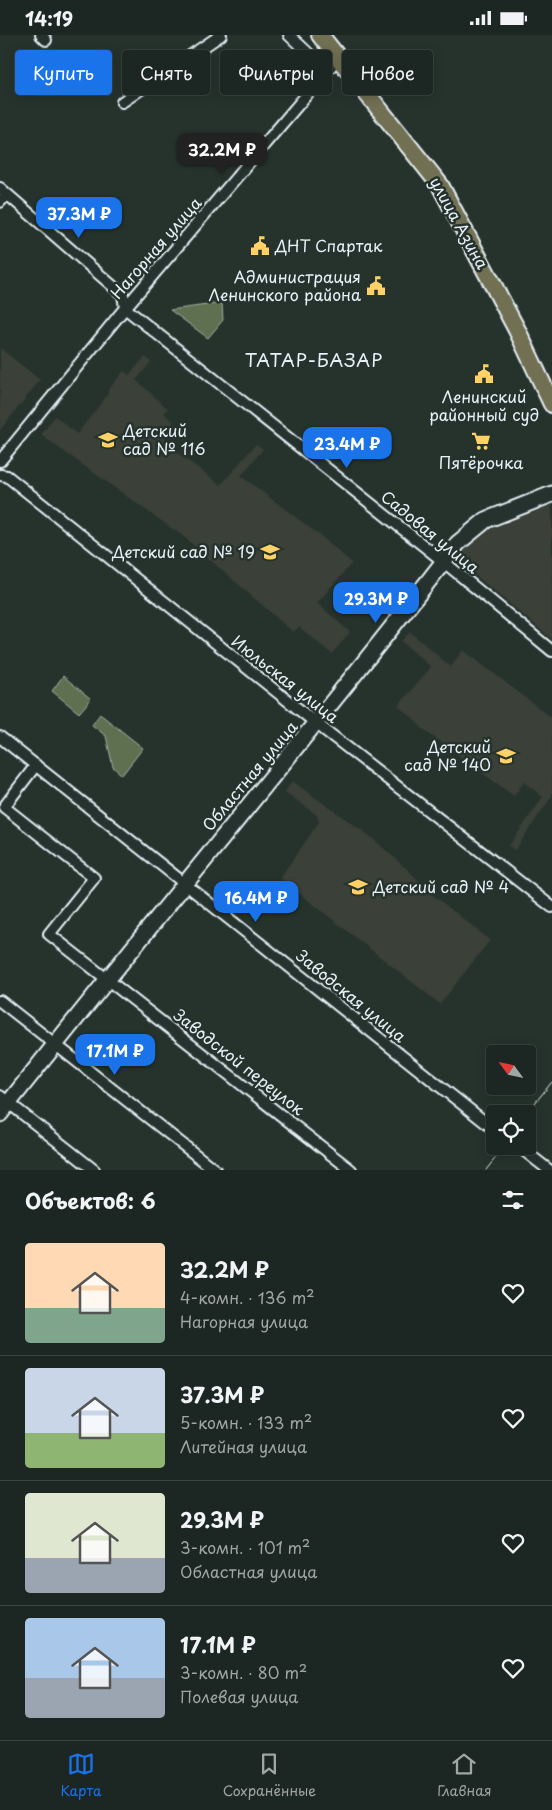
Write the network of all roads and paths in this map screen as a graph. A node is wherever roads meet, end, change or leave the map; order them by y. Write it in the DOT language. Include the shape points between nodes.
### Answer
graph roads {
  1 [pos="221,35"];
  2 [pos="289,35"];
  3 [pos="320,35"];
  4 [pos="305,50"];
  5 [pos="338,58"];
  6 [pos="332,65"];
  7 [pos="307,95"];
  8 [pos="122,102"];
  9 [pos="2,195"];
  10 [pos="125,308"];
  11 [pos="552,404"];
  12 [pos="0,461"];
  13 [pos="0,475"];
  14 [pos="552,494"];
  15 [pos="444,562"];
  16 [pos="552,651"];
  17 [pos="317,724"];
  18 [pos="0,737"];
  19 [pos="36,765"];
  20 [pos="2,805"];
  21 [pos="185,882"];
  22 [pos="552,907"];
  23 [pos="107,979"];
  24 [pos="0,1001"];
  25 [pos="54,1044"];
  26 [pos="3,1104"];
  27 [pos="486,1123"];
  28 [pos="530,1155"];
  29 [pos="94,1170"];
  30 [pos="214,1170"];
  31 [pos="351,1170"];
  32 [pos="549,1170"];
  1 -- 8 [label="street"];
  2 -- 4 [label="street"];
  3 -- 5 [label="main road, улица Азина"];
  5 -- 6 [label="street, Нагорная улица"];
  5 -- 11 [label="main road, улица Азина" via="440,185 517,330"];
  7 -- 10 [label="street, Нагорная улица"];
  9 -- 10 [label="street" via="123,295"];
  10 -- 12 [label="street, Нагорная улица"];
  10 -- 15 [label="street, Садовая улица"];
  13 -- 17 [label="street, Июльская улица" via="7,476"];
  14 -- 15 [label="main road, Областная улица" via="486,520 458,543"];
  15 -- 16 [label="street, Садовая улица"];
  15 -- 17 [label="main road, Областная улица"];
  17 -- 21 [label="main road, Областная улица"];
  17 -- 22 [label="street, Июльская улица"];
  18 -- 19 [label="street, Заводская улица"];
  19 -- 20 [label="street"];
  19 -- 21 [label="street, Заводская улица"];
  20 -- 23 [label="street, Заводской переулок" via="94,878 49,934"];
  21 -- 23 [label="main road, Областная улица"];
  21 -- 27 [label="street, Заводская улица"];
  23 -- 25 [label="main road, Областная улица"];
  23 -- 31 [label="street, Заводской переулок"];
  24 -- 25 [label="street"];
  25 -- 26 [label="main road, Областная улица"];
  25 -- 30 [label="street"];
  26 -- 29 [label="street"];
  28 -- 32 [label="street"];
}
